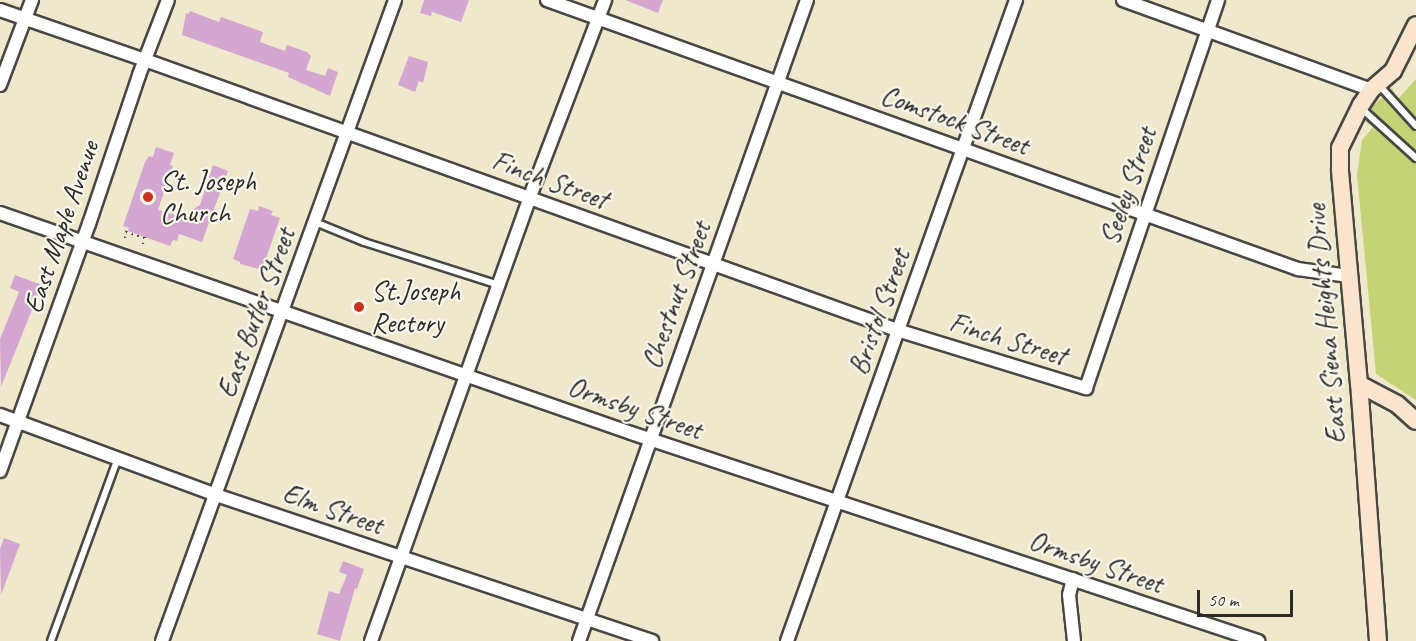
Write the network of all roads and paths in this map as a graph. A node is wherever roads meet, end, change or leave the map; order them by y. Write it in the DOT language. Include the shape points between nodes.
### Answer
graph roads {
  1 [pos="32,0"];
  2 [pos="168,0"];
  3 [pos="395,0"];
  4 [pos="547,0"];
  5 [pos="605,0"];
  6 [pos="807,0"];
  7 [pos="1016,0"];
  8 [pos="1123,0"];
  9 [pos="1218,0"];
  10 [pos="0,10"];
  11 [pos="25,19"];
  12 [pos="599,19"];
  13 [pos="1416,25"];
  14 [pos="1207,29"];
  15 [pos="145,60"];
  16 [pos="777,82"];
  17 [pos="0,85"];
  18 [pos="1375,88"];
  19 [pos="1359,107"];
  20 [pos="1416,126"];
  21 [pos="346,132"];
  22 [pos="964,149"];
  23 [pos="1416,158"];
  24 [pos="531,199"];
  25 [pos="0,213"];
  26 [pos="1144,214"];
  27 [pos="314,221"];
  28 [pos="124,238"];
  29 [pos="82,240"];
  30 [pos="143,244"];
  31 [pos="713,264"];
  32 [pos="1349,276"];
  33 [pos="499,285"];
  34 [pos="282,311"];
  35 [pos="897,330"];
  36 [pos="467,376"];
  37 [pos="1359,384"];
  38 [pos="1086,388"];
  39 [pos="0,416"];
  40 [pos="1416,421"];
  41 [pos="17,422"];
  42 [pos="649,439"];
  43 [pos="118,458"];
  44 [pos="0,471"];
  45 [pos="216,495"];
  46 [pos="836,499"];
  47 [pos="402,558"];
  48 [pos="1073,579"];
  49 [pos="586,619"];
  50 [pos="51,641"];
  51 [pos="162,641"];
  52 [pos="371,641"];
  53 [pos="579,641"];
  54 [pos="652,641"];
  55 [pos="787,641"];
  56 [pos="1074,641"];
  57 [pos="1258,641"];
  58 [pos="1377,641"];
  1 -- 11 [label="street"];
  2 -- 15 [label="street, East Maple Avenue"];
  3 -- 21 [label="street, East Butler Street"];
  4 -- 12 [label="street, Comstock Street"];
  5 -- 12 [label="street"];
  6 -- 16 [label="street, Chestnut Street"];
  7 -- 22 [label="street, Bristol Street"];
  8 -- 14 [label="street"];
  9 -- 14 [label="street, Seeley Street"];
  10 -- 11 [label="street, Finch Street"];
  11 -- 15 [label="street, Finch Street"];
  11 -- 17 [label="street"];
  12 -- 16 [label="street, Comstock Street"];
  12 -- 24 [label="street"];
  13 -- 18 [label="street, East Siena Heights Drive" via="1393,71"];
  14 -- 18 [label="street"];
  14 -- 26 [label="street, Seeley Street"];
  15 -- 21 [label="street, Finch Street"];
  15 -- 29 [label="street, East Maple Avenue"];
  16 -- 22 [label="street, Comstock Street"];
  16 -- 31 [label="street, Chestnut Street"];
  18 -- 19 [label="street, East Siena Heights Drive"];
  18 -- 20 [label="lane"];
  19 -- 23 [label="lane"];
  19 -- 32 [label="street, East Siena Heights Drive" via="1340,148"];
  21 -- 24 [label="street, Finch Street"];
  21 -- 27 [label="street, East Butler Street"];
  22 -- 26 [label="street, Comstock Street"];
  22 -- 35 [label="street, Bristol Street"];
  24 -- 31 [label="street, Finch Street"];
  24 -- 33 [label="street"];
  25 -- 29 [label="street, Ormsby Street"];
  26 -- 32 [label="street, Comstock Street" via="1298,269"];
  26 -- 38 [label="street, Seeley Street"];
  27 -- 33 [label="lane" via="364,242"];
  27 -- 34 [label="street, East Butler Street"];
  28 -- 30 [label="path" via="127,230 146,236"];
  29 -- 34 [label="street, Ormsby Street"];
  29 -- 41 [label="street, East Maple Avenue"];
  31 -- 35 [label="street, Finch Street"];
  31 -- 42 [label="street, Chestnut Street"];
  32 -- 37 [label="street, East Siena Heights Drive"];
  33 -- 36 [label="street"];
  34 -- 36 [label="street, Ormsby Street"];
  34 -- 45 [label="street, East Butler Street"];
  35 -- 38 [label="street, Finch Street"];
  35 -- 46 [label="street, Bristol Street"];
  36 -- 42 [label="street, Ormsby Street"];
  36 -- 47 [label="street"];
  37 -- 40 [label="street" via="1397,404"];
  37 -- 58 [label="street, East Siena Heights Drive"];
  39 -- 41 [label="street, Elm Street"];
  41 -- 43 [label="street, Elm Street"];
  41 -- 44 [label="street, East Maple Avenue"];
  42 -- 46 [label="street, Ormsby Street"];
  42 -- 49 [label="street, Chestnut Street"];
  43 -- 45 [label="street, Elm Street"];
  43 -- 50 [label="lane"];
  45 -- 47 [label="street, Elm Street"];
  45 -- 51 [label="street, East Butler Street"];
  46 -- 48 [label="street, Ormsby Street"];
  46 -- 55 [label="street, Bristol Street"];
  47 -- 49 [label="street, Elm Street"];
  47 -- 52 [label="street"];
  48 -- 56 [label="street" via="1069,595"];
  48 -- 57 [label="street, Ormsby Street"];
  49 -- 53 [label="street, Chestnut Street"];
  49 -- 54 [label="street, Elm Street"];
}
